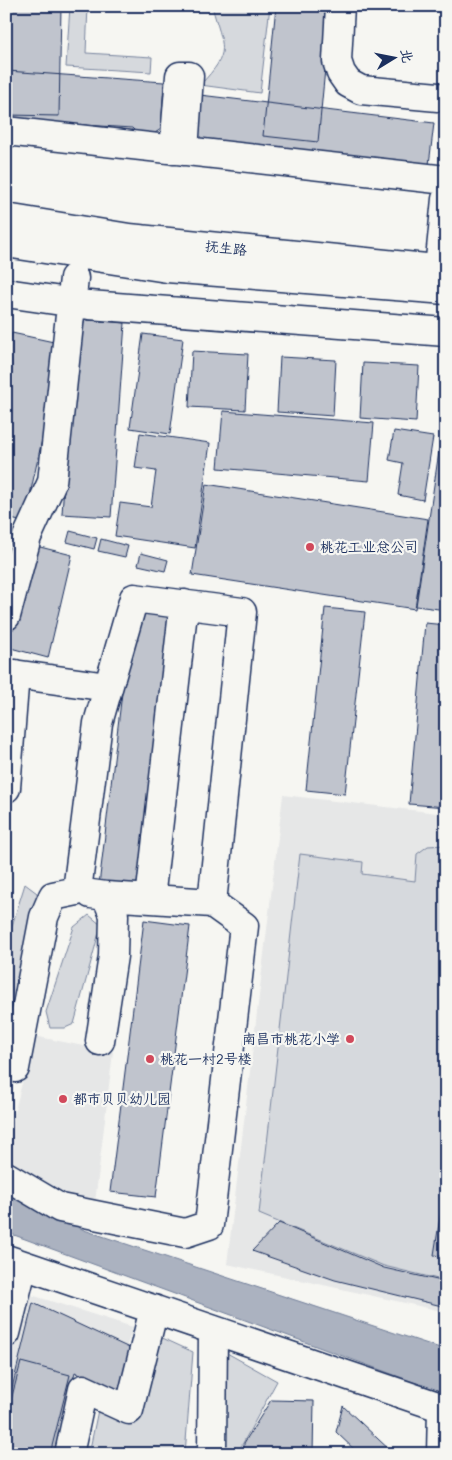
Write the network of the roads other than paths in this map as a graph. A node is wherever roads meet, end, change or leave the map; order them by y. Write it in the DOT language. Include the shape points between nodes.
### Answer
graph roads {
  1 [pos="340,6"];
  2 [pos="438,97"];
  3 [pos="6,131"];
  4 [pos="446,180"];
  5 [pos="446,199"];
  6 [pos="6,218"];
  7 [pos="6,243"];
  8 [pos="444,276"];
  9 [pos="72,290"];
  10 [pos="6,293"];
  11 [pos="446,332"];
  12 [pos="184,604"];
  13 [pos="6,616"];
  14 [pos="11,674"];
  15 [pos="108,687"];
  16 [pos="6,788"];
  17 [pos="77,891"];
  18 [pos="106,896"];
  19 [pos="150,899"];
  20 [pos="212,903"];
  21 [pos="100,1041"];
  22 [pos="6,1065"];
  23 [pos="6,1176"];
  24 [pos="15,1262"];
  25 [pos="154,1309"];
  26 [pos="213,1330"];
  27 [pos="6,1333"];
  28 [pos="444,1409"];
  29 [pos="69,1454"];
  30 [pos="212,1454"];
  31 [pos="441,1454"];
  1 -- 2 [label="main road" via="337,61 348,83 361,90"];
  3 -- 4 [label="main road"];
  5 -- 8 [label="main road"];
  6 -- 8 [label="main road, 抚生路" via="129,238"];
  7 -- 8 [label="main road, 抚生路" via="167,268"];
  9 -- 10 [label="main road"];
  9 -- 11 [label="main road"];
  9 -- 13 [label="main road" via="52,482 27,537"];
  12 -- 15 [label="main road" via="134,598"];
  12 -- 19 [label="main road"];
  12 -- 20 [label="main road" via="242,612"];
  14 -- 15 [label="main road"];
  14 -- 16 [label="main road"];
  15 -- 17 [label="main road" via="98,723"];
  17 -- 18 [label="main road"];
  17 -- 22 [label="main road" via="53,896 44,917 15,1068"];
  18 -- 19 [label="main road"];
  18 -- 21 [label="main road" via="114,915 113,956"];
  19 -- 20 [label="main road"];
  20 -- 23 [label="main road" via="244,926 209,1225 185,1233 60,1208"];
  24 -- 25 [label="main road"];
  24 -- 27 [label="main road"];
  25 -- 26 [label="main road"];
  25 -- 29 [label="main road" via="129,1410 83,1389"];
  26 -- 28 [label="main road"];
  26 -- 30 [label="main road"];
  28 -- 31 [label="main road"];
}
